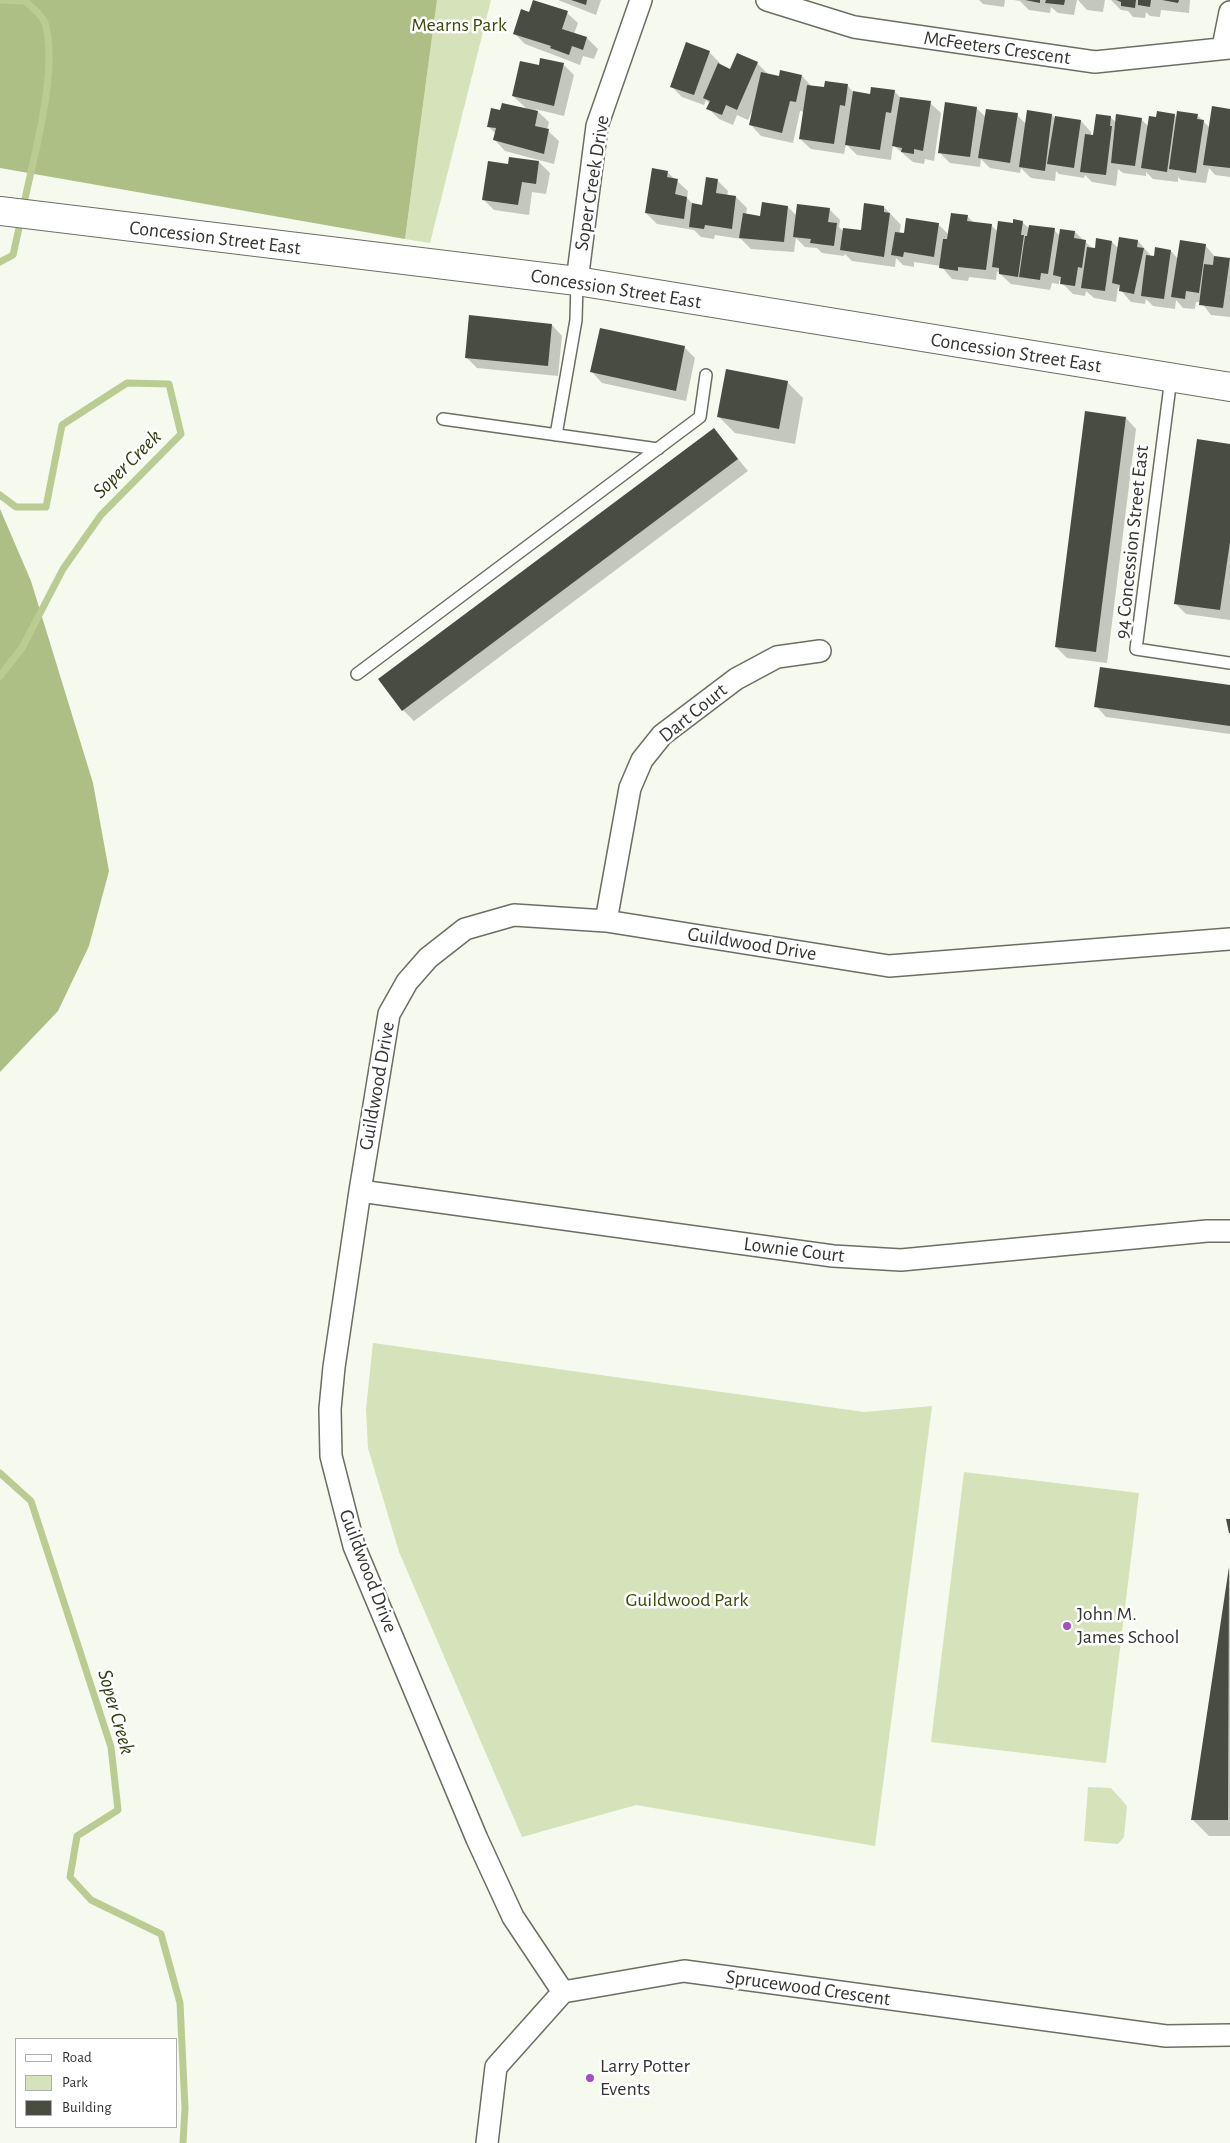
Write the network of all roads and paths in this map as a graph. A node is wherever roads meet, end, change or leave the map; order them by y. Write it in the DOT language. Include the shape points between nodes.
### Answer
graph roads {
  1 [pos="640,0"];
  2 [pos="767,0"];
  3 [pos="1230,12"];
  4 [pos="1226,47"];
  5 [pos="0,211"];
  6 [pos="577,281"];
  7 [pos="706,375"];
  8 [pos="1171,378"];
  9 [pos="1230,387"];
  10 [pos="443,419"];
  11 [pos="556,435"];
  12 [pos="658,449"];
  13 [pos="820,651"];
  14 [pos="1230,663"];
  15 [pos="357,674"];
  16 [pos="606,921"];
  17 [pos="1230,939"];
  18 [pos="360,1191"];
  19 [pos="1230,1232"];
  20 [pos="563,1992"];
  21 [pos="1230,2035"];
  22 [pos="487,2143"];
  1 -- 6 [label="street, Soper Creek Drive" via="597,126"];
  2 -- 4 [label="street, McFeeters Crescent" via="854,27 1096,62"];
  3 -- 4 [label="street"];
  5 -- 6 [label="street, Concession Street East"];
  6 -- 8 [label="street, Concession Street East"];
  6 -- 11 [label="lane" via="576,320"];
  7 -- 12 [label="lane" via="700,417"];
  8 -- 9 [label="street, Concession Street East"];
  8 -- 14 [label="lane, 94 Concession Street East" via="1136,649"];
  10 -- 11 [label="lane"];
  11 -- 12 [label="lane"];
  12 -- 15 [label="lane"];
  13 -- 16 [label="street, Dart Court" via="777,657 736,679 662,734 642,760 630,788"];
  16 -- 17 [label="street, Guildwood Drive" via="888,966"];
  16 -- 18 [label="street, Guildwood Drive" via="514,915 465,929 428,958 407,982 389,1014"];
  18 -- 19 [label="street, Lownie Court" via="833,1256 901,1260 1207,1231"];
  18 -- 20 [label="street, Guildwood Drive" via="330,1409 331,1456 341,1504 354,1546 477,1838 513,1917"];
  20 -- 21 [label="street, Sprucewood Crescent" via="684,1971 1166,2036"];
  20 -- 22 [label="street" via="496,2067"];
}
